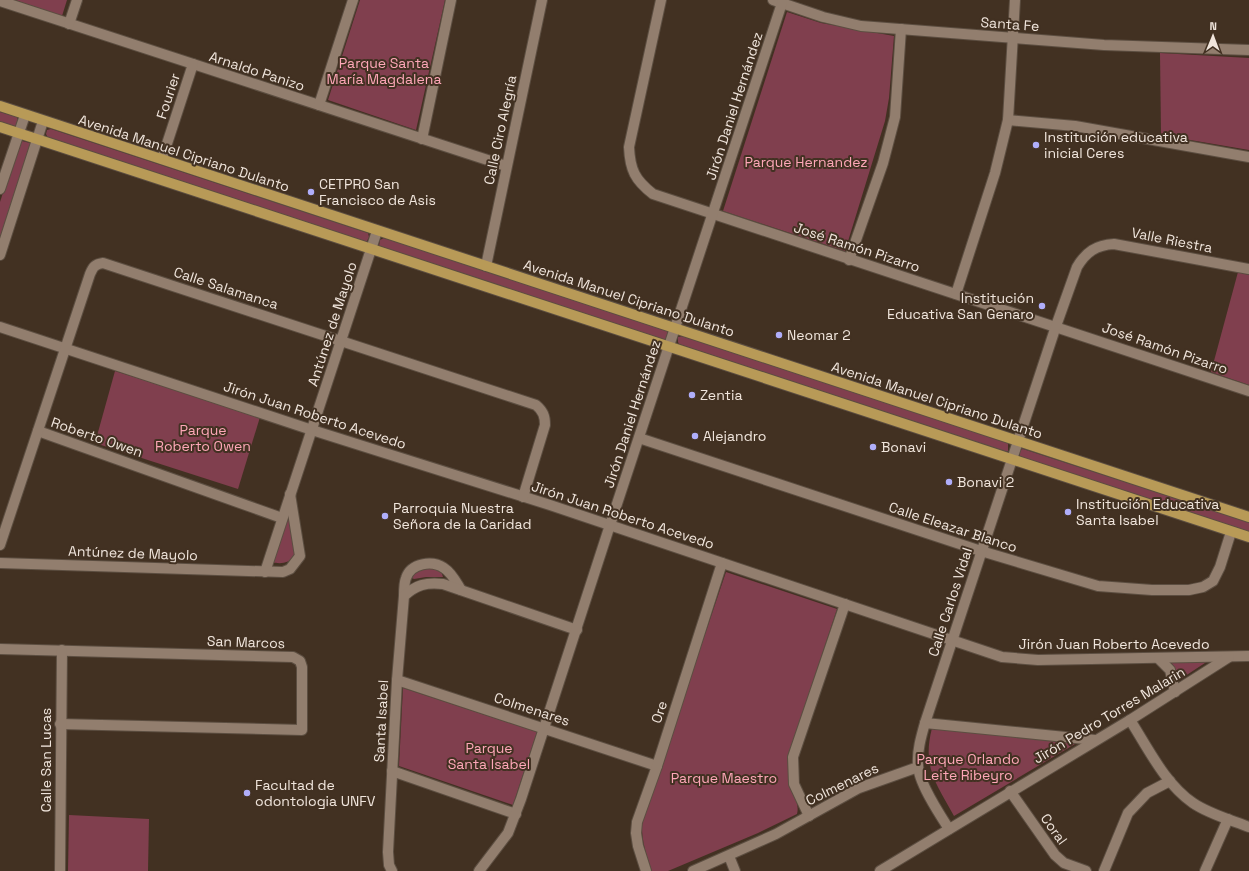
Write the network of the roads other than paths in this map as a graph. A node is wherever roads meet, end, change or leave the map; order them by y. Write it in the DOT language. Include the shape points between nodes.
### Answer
graph roads {
  1 [pos="77,0"];
  2 [pos="353,0"];
  3 [pos="451,0"];
  4 [pos="542,0"];
  5 [pos="661,0"];
  6 [pos="1015,0"];
  7 [pos="0,1"];
  8 [pos="778,2"];
  9 [pos="69,24"];
  10 [pos="901,29"];
  11 [pos="1012,38"];
  12 [pos="1249,50"];
  13 [pos="193,64"];
  14 [pos="319,105"];
  15 [pos="0,106"];
  16 [pos="25,115"];
  17 [pos="1008,120"];
  18 [pos="44,121"];
  19 [pos="0,127"];
  20 [pos="19,133"];
  21 [pos="422,139"];
  22 [pos="38,140"];
  23 [pos="1249,157"];
  24 [pos="162,159"];
  25 [pos="506,166"];
  26 [pos="0,189"];
  27 [pos="714,214"];
  28 [pos="377,231"];
  29 [pos="371,249"];
  30 [pos="1091,250"];
  31 [pos="0,255"];
  32 [pos="849,260"];
  33 [pos="486,266"];
  34 [pos="1249,269"];
  35 [pos="956,294"];
  36 [pos="1056,326"];
  37 [pos="0,327"];
  38 [pos="675,328"];
  39 [pos="342,342"];
  40 [pos="669,346"];
  41 [pos="65,348"];
  42 [pos="1249,391"];
  43 [pos="312,430"];
  44 [pos="38,431"];
  45 [pos="640,438"];
  46 [pos="1018,441"];
  47 [pos="1012,459"];
  48 [pos="290,494"];
  49 [pos="524,497"];
  50 [pos="1249,517"];
  51 [pos="282,518"];
  52 [pos="610,525"];
  53 [pos="1231,532"];
  54 [pos="1249,537"];
  55 [pos="0,545"];
  56 [pos="981,551"];
  57 [pos="0,563"];
  58 [pos="722,563"];
  59 [pos="265,572"];
  60 [pos="461,590"];
  61 [pos="404,596"];
  62 [pos="845,604"];
  63 [pos="577,630"];
  64 [pos="952,639"];
  65 [pos="0,649"];
  66 [pos="62,650"];
  67 [pos="1249,656"];
  68 [pos="1229,657"];
  69 [pos="1159,659"];
  70 [pos="397,680"];
  71 [pos="1174,692"];
  72 [pos="1130,720"];
  73 [pos="925,723"];
  74 [pos="60,724"];
  75 [pos="545,728"];
  76 [pos="1095,740"];
  77 [pos="658,766"];
  78 [pos="918,767"];
  79 [pos="392,771"];
  80 [pos="1170,781"];
  81 [pos="1010,791"];
  82 [pos="516,814"];
  83 [pos="808,816"];
  84 [pos="1228,819"];
  85 [pos="1249,827"];
  86 [pos="949,829"];
  87 [pos="729,856"];
  88 [pos="897,867"];
  89 [pos="60,871"];
  90 [pos="392,871"];
  91 [pos="479,871"];
  92 [pos="646,871"];
  93 [pos="693,871"];
  94 [pos="735,871"];
  95 [pos="880,871"];
  96 [pos="1086,871"];
  97 [pos="1104,871"];
  98 [pos="1205,871"];
  1 -- 9 [label="street"];
  2 -- 14 [label="street"];
  3 -- 21 [label="street"];
  4 -- 25 [label="street, Calle Ciro Alegría"];
  5 -- 27 [label="street, José Ramón Pizarro" via="629,147 630,162 640,185 653,194"];
  6 -- 11 [label="street"];
  7 -- 9 [label="street, Arnaldo Panizo"];
  8 -- 10 [label="street, Santa Fe" via="844,22"];
  8 -- 27 [label="street, Jirón Daniel Hernández"];
  9 -- 13 [label="street, Arnaldo Panizo"];
  10 -- 11 [label="street, Santa Fe"];
  10 -- 32 [label="street" via="895,117 883,163"];
  11 -- 12 [label="street, Santa Fe" via="1104,45"];
  11 -- 17 [label="street"];
  13 -- 14 [label="street, Arnaldo Panizo"];
  13 -- 24 [label="street, Fourier"];
  14 -- 21 [label="street, Arnaldo Panizo"];
  15 -- 16 [label="main road, Avenida Manuel Cipriano Dulanto"];
  16 -- 18 [label="main road, Avenida Manuel Cipriano Dulanto"];
  16 -- 20 [label="street"];
  17 -- 23 [label="street" via="1075,126"];
  17 -- 35 [label="street" via="995,173"];
  18 -- 22 [label="street"];
  18 -- 24 [label="main road, Avenida Manuel Cipriano Dulanto"];
  19 -- 20 [label="main road"];
  20 -- 22 [label="main road"];
  20 -- 26 [label="street"];
  21 -- 25 [label="street, Arnaldo Panizo"];
  22 -- 29 [label="main road"];
  22 -- 31 [label="street"];
  24 -- 28 [label="main road, Avenida Manuel Cipriano Dulanto"];
  25 -- 33 [label="street, Calle Ciro Alegría"];
  27 -- 32 [label="street, José Ramón Pizarro"];
  27 -- 38 [label="street, Jirón Daniel Hernández"];
  28 -- 29 [label="street, Antúnez de Mayolo"];
  28 -- 33 [label="main road, Avenida Manuel Cipriano Dulanto"];
  29 -- 39 [label="street, Antúnez de Mayolo"];
  29 -- 40 [label="main road"];
  30 -- 34 [label="street, Valle Riestra" via="1101,245 1114,244"];
  30 -- 36 [label="street, Calle Carlos Vidal" via="1077,267"];
  32 -- 35 [label="street, José Ramón Pizarro"];
  33 -- 38 [label="main road, Avenida Manuel Cipriano Dulanto"];
  35 -- 36 [label="street, José Ramón Pizarro"];
  36 -- 42 [label="street, José Ramón Pizarro"];
  36 -- 46 [label="street, Calle Carlos Vidal"];
  37 -- 41 [label="street, Jirón Juan Roberto Acevedo"];
  38 -- 40 [label="street, Jirón Daniel Hernández"];
  38 -- 46 [label="main road, Avenida Manuel Cipriano Dulanto"];
  39 -- 41 [label="street, Calle Salamanca" via="103,263 94,266 90,274"];
  39 -- 43 [label="street, Antúnez de Mayolo"];
  39 -- 49 [label="street, Calle Salamanca" via="536,405 545,417 545,425"];
  40 -- 45 [label="street, Jirón Daniel Hernández"];
  40 -- 47 [label="main road"];
  41 -- 43 [label="street, Jirón Juan Roberto Acevedo"];
  41 -- 44 [label="street, Calle Salamanca"];
  43 -- 48 [label="street, Antúnez de Mayolo"];
  43 -- 49 [label="street, Jirón Juan Roberto Acevedo"];
  44 -- 51 [label="street, Roberto Owen"];
  44 -- 55 [label="street, Calle Salamanca"];
  45 -- 52 [label="street, Jirón Daniel Hernández"];
  45 -- 56 [label="street, Calle Eleazar Blanco"];
  46 -- 47 [label="street, Calle Carlos Vidal"];
  46 -- 50 [label="main road, Avenida Manuel Cipriano Dulanto"];
  47 -- 53 [label="main road"];
  47 -- 56 [label="street, Calle Carlos Vidal"];
  48 -- 51 [label="street, Antúnez de Mayolo"];
  48 -- 59 [label="street, Antúnez de Mayolo" via="300,556 290,569 283,572"];
  49 -- 52 [label="street, Jirón Juan Roberto Acevedo"];
  51 -- 59 [label="street, Antúnez de Mayolo"];
  52 -- 58 [label="street, Jirón Juan Roberto Acevedo"];
  52 -- 63 [label="street, Jirón Daniel Hernández"];
  53 -- 54 [label="main road"];
  53 -- 56 [label="street, Calle Eleazar Blanco" via="1213,581 1203,587 1189,590 1098,586"];
  56 -- 64 [label="street, Calle Carlos Vidal"];
  57 -- 59 [label="street, Antúnez de Mayolo"];
  58 -- 62 [label="street, Jirón Juan Roberto Acevedo"];
  58 -- 77 [label="street, Ore"];
  60 -- 61 [label="street" via="432,582 412,588"];
  60 -- 61 [label="street, Santa Isabel" via="444,568 427,564 411,569 406,577"];
  60 -- 63 [label="street"];
  61 -- 70 [label="street, Santa Isabel"];
  62 -- 64 [label="street, Jirón Juan Roberto Acevedo"];
  62 -- 83 [label="street" via="794,757 794,784"];
  63 -- 75 [label="street, Jirón Daniel Hernández"];
  64 -- 69 [label="street, Jirón Juan Roberto Acevedo" via="1002,657 1017,659"];
  64 -- 73 [label="street, Calle Carlos Vidal"];
  65 -- 66 [label="street, San Marcos"];
  66 -- 74 [label="street, Calle San Lucas"];
  66 -- 74 [label="street, San Marcos" via="293,658 300,661 302,667 302,730"];
  67 -- 68 [label="street, Jirón Juan Roberto Acevedo"];
  68 -- 69 [label="street, Jirón Juan Roberto Acevedo"];
  68 -- 71 [label="street, Jirón Pedro Torres Malarin"];
  69 -- 71 [label="street" via="1170,670"];
  70 -- 75 [label="street, Colmenares"];
  70 -- 79 [label="street, Santa Isabel"];
  71 -- 72 [label="street, Jirón Pedro Torres Malarin"];
  72 -- 76 [label="street, Jirón Pedro Torres Malarin"];
  72 -- 80 [label="street"];
  73 -- 76 [label="street"];
  73 -- 78 [label="street, Calle Carlos Vidal"];
  74 -- 89 [label="street, Calle San Lucas"];
  75 -- 77 [label="street, Colmenares"];
  75 -- 82 [label="street, Jirón Daniel Hernández"];
  76 -- 81 [label="street, Jirón Pedro Torres Malarin"];
  77 -- 92 [label="street, Ore" via="637,822 638,846"];
  78 -- 83 [label="street, Colmenares" via="865,785"];
  78 -- 86 [label="street, Calle Carlos Vidal" via="934,804"];
  79 -- 82 [label="street"];
  79 -- 90 [label="street, Santa Isabel" via="388,852"];
  80 -- 84 [label="street" via="1194,804"];
  80 -- 97 [label="street" via="1147,793 1128,813"];
  81 -- 86 [label="street, Jirón Pedro Torres Malarin"];
  81 -- 96 [label="street, Coral" via="1055,855 1064,862"];
  82 -- 91 [label="street, Jirón Daniel Hernández" via="508,833"];
  83 -- 87 [label="street, Colmenares"];
  84 -- 85 [label="street"];
  84 -- 98 [label="street"];
  86 -- 88 [label="street, Jirón Pedro Torres Malarin"];
  87 -- 93 [label="street, Colmenares"];
  87 -- 94 [label="street"];
  88 -- 95 [label="street, Jirón Pedro Torres Malarin"];
}
